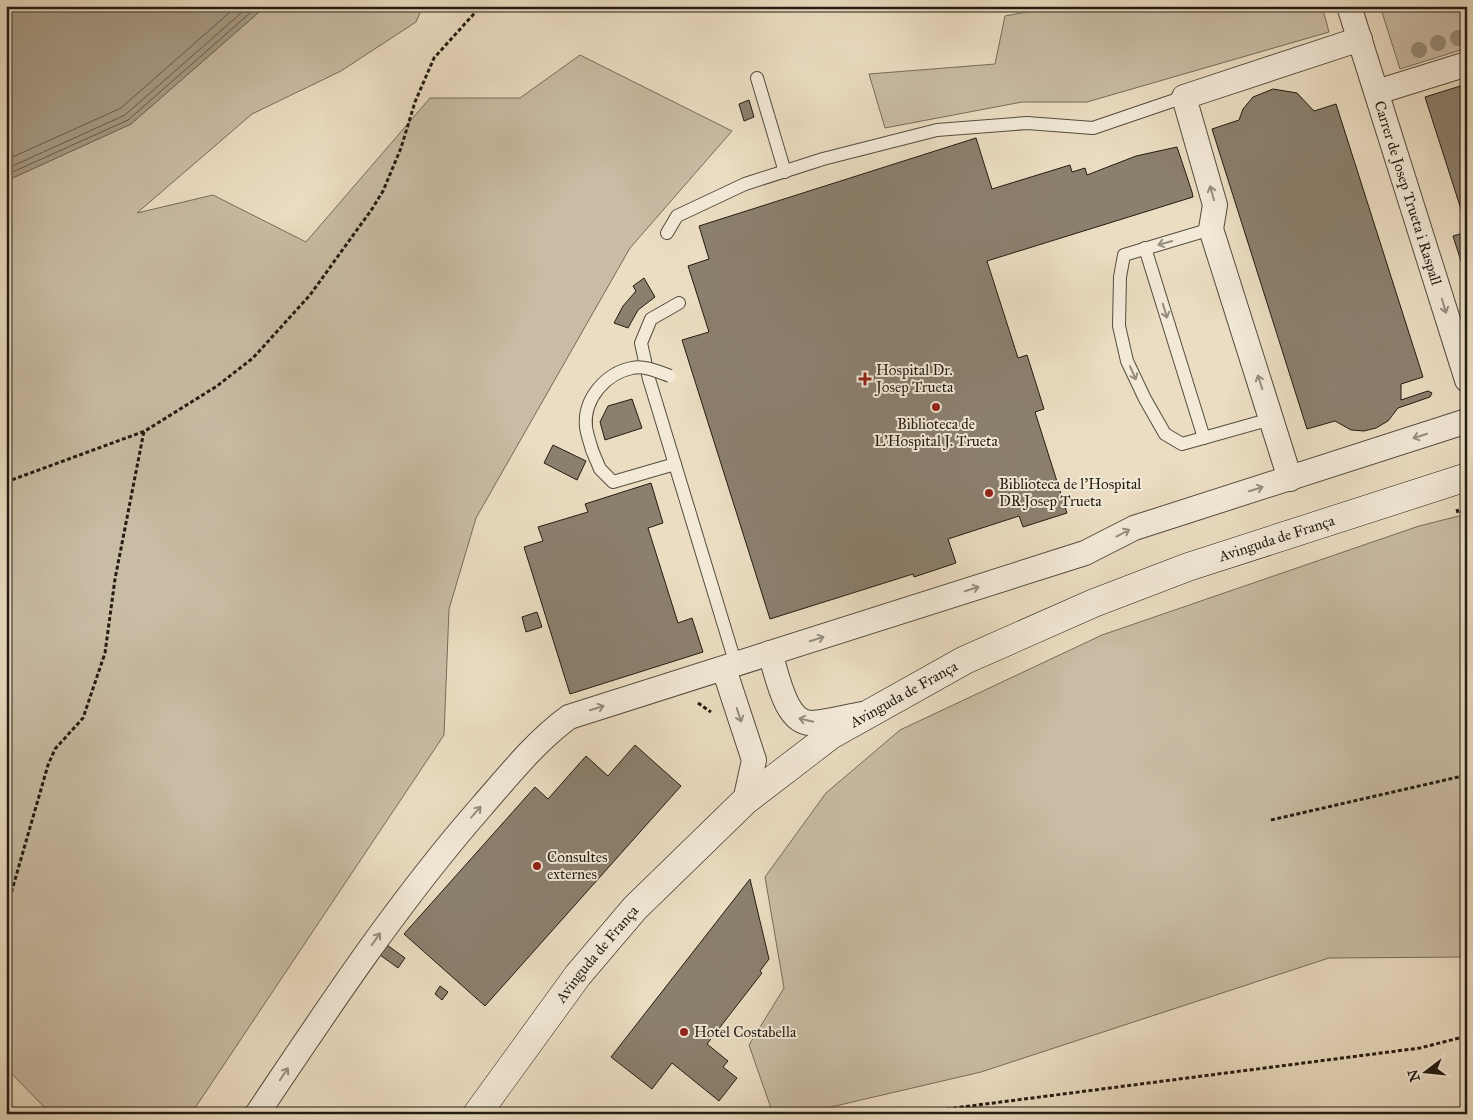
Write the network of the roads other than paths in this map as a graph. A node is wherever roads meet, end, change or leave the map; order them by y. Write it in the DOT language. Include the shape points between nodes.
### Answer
graph roads {
  1 [pos="1349,6"];
  2 [pos="1360,39"];
  3 [pos="1467,64"];
  4 [pos="757,78"];
  5 [pos="1377,92"];
  6 [pos="1184,97"];
  7 [pos="784,172"];
  8 [pos="1212,229"];
  9 [pos="667,233"];
  10 [pos="1145,248"];
  11 [pos="679,303"];
  12 [pos="670,376"];
  13 [pos="1467,380"];
  14 [pos="1271,419"];
  15 [pos="1467,421"];
  16 [pos="1204,438"];
  17 [pos="675,464"];
  18 [pos="1467,477"];
  19 [pos="1290,479"];
  20 [pos="770,653"];
  21 [pos="730,667"];
  22 [pos="871,712"];
  23 [pos="745,801"];
  24 [pos="256,1114"];
  25 [pos="477,1114"];
  1 -- 2 [label="street, Carrer de Josep Trueta i Raspall"];
  2 -- 5 [label="street, Carrer de Josep Trueta i Raspall"];
  2 -- 6 [label="street"];
  3 -- 5 [label="street"];
  4 -- 7 [label="lane"];
  5 -- 13 [label="street, Carrer de Josep Trueta i Raspall, one-way"];
  6 -- 7 [label="lane" via="1092,128 1027,123 937,130"];
  8 -- 6 [label="street, one-way" via="1215,205"];
  7 -- 9 [label="lane" via="745,184 677,216"];
  8 -- 10 [label="lane, one-way"];
  14 -- 8 [label="street, one-way"];
  10 -- 16 [label="lane, one-way"];
  10 -- 16 [label="lane, one-way" via="1124,255 1120,277 1119,326 1128,361 1144,399 1165,434 1182,444"];
  11 -- 17 [label="lane" via="651,319 642,344 649,379"];
  12 -- 17 [label="lane, bridge" via="633,367 600,385 590,402 586,425 600,469 613,482"];
  14 -- 16 [label="lane"];
  14 -- 19 [label="street"];
  15 -- 19 [label="street, one-way"];
  17 -- 21 [label="lane"];
  18 -- 22 [label="main road, Avinguda de França" via="1188,567 1094,603 965,660"];
  20 -- 19 [label="street, one-way" via="1085,553 1134,528"];
  20 -- 21 [label="street"];
  22 -- 20 [label="street, one-way" via="810,723 798,718 788,708"];
  21 -- 23 [label="street, one-way" via="739,712 754,760"];
  24 -- 21 [label="street, one-way" via="364,956 442,852 547,733 569,717"];
  22 -- 23 [label="main road, Avinguda de França" via="831,735"];
  23 -- 25 [label="main road, Avinguda de França" via="635,908 578,975"];
}
